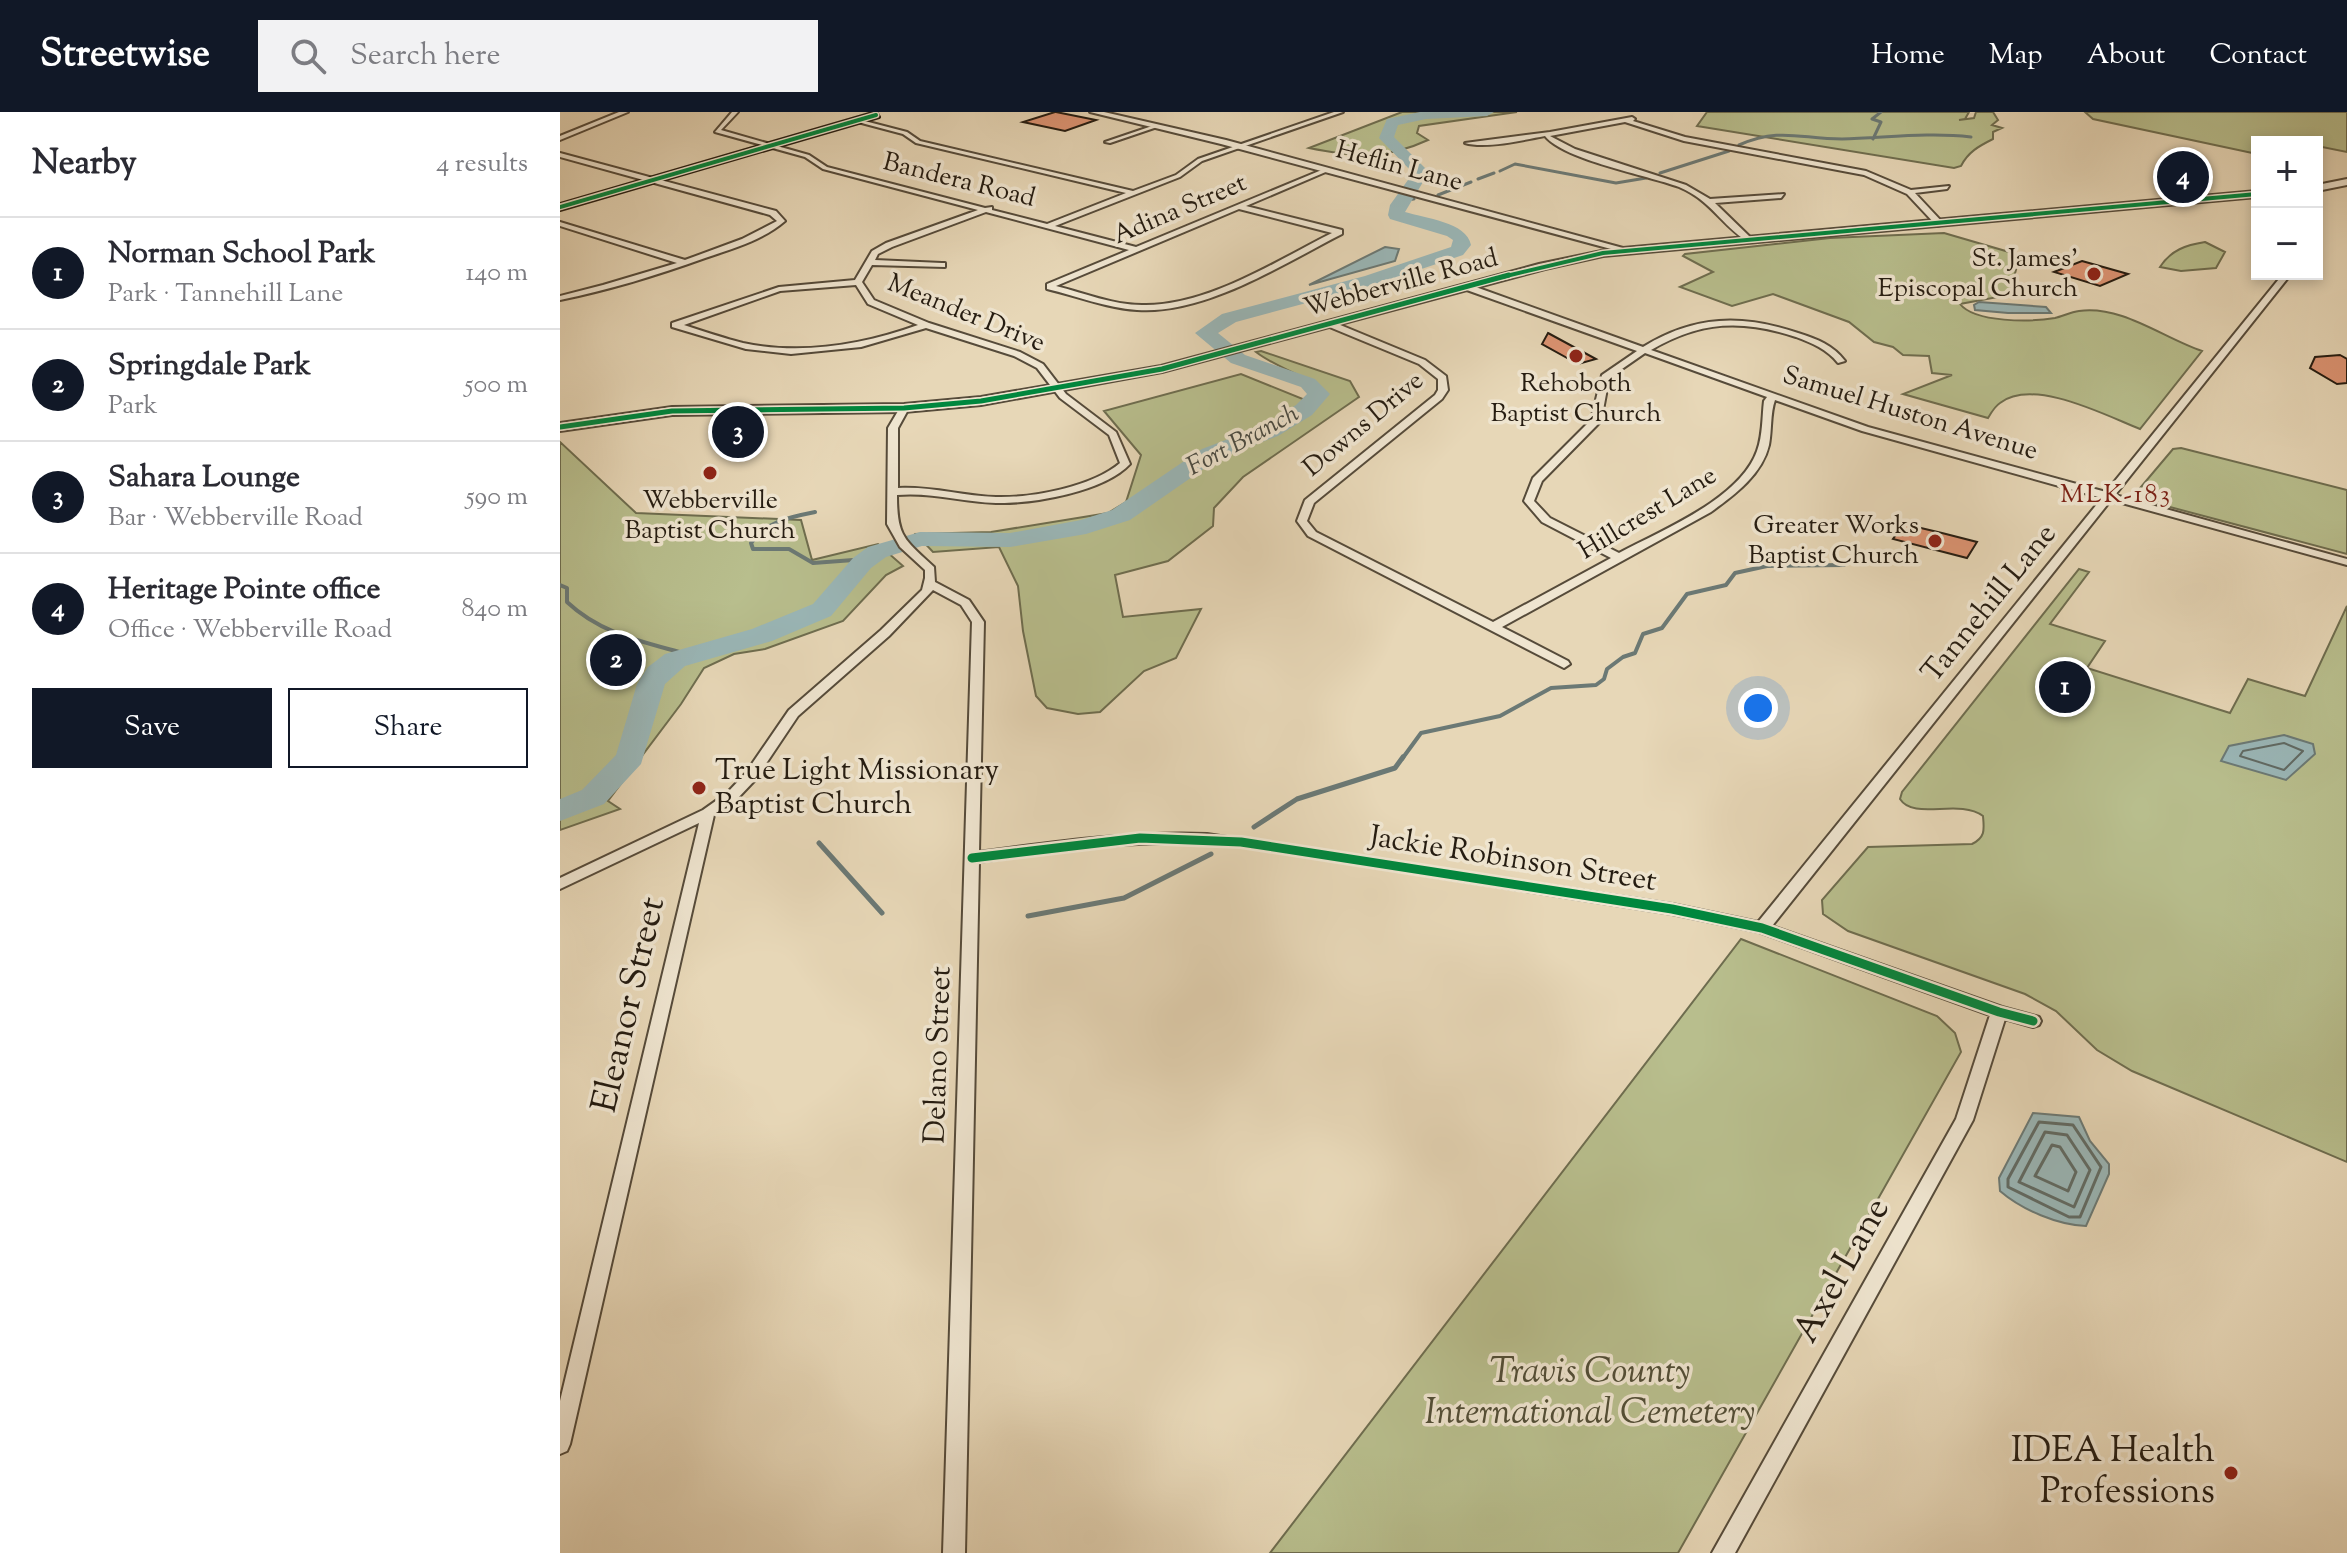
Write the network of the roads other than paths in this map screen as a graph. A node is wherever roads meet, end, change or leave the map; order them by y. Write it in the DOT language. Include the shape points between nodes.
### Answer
graph roads {
  1 [pos="625,112"];
  2 [pos="735,112"];
  3 [pos="888,112"];
  4 [pos="1094,112"];
  5 [pos="1340,112"];
  6 [pos="1641,117"];
  7 [pos="1624,120"];
  8 [pos="857,121"];
  9 [pos="1157,126"];
  10 [pos="1548,137"];
  11 [pos="560,138"];
  12 [pos="1108,142"];
  13 [pos="1468,143"];
  14 [pos="771,146"];
  15 [pos="1242,148"];
  16 [pos="560,155"];
  17 [pos="1326,170"];
  18 [pos="654,180"];
  19 [pos="2347,182"];
  20 [pos="1947,187"];
  21 [pos="2323,187"];
  22 [pos="1910,192"];
  23 [pos="1135,194"];
  24 [pos="2251,195"];
  25 [pos="1781,196"];
  26 [pos="1707,201"];
  27 [pos="560,207"];
  28 [pos="1240,207"];
  29 [pos="989,209"];
  30 [pos="560,224"];
  31 [pos="1940,224"];
  32 [pos="1049,225"];
  33 [pos="1747,239"];
  34 [pos="1600,243"];
  35 [pos="1138,250"];
  36 [pos="1625,250"];
  37 [pos="1596,255"];
  38 [pos="868,262"];
  39 [pos="683,263"];
  40 [pos="942,265"];
  41 [pos="2282,280"];
  42 [pos="858,282"];
  43 [pos="1467,287"];
  44 [pos="560,298"];
  45 [pos="1330,324"];
  46 [pos="926,325"];
  47 [pos="1642,350"];
  48 [pos="1841,361"];
  49 [pos="1057,388"];
  50 [pos="1773,397"];
  51 [pos="904,408"];
  52 [pos="560,427"];
  53 [pos="892,492"];
  54 [pos="2111,495"];
  55 [pos="1620,558"];
  56 [pos="2347,562"];
  57 [pos="930,584"];
  58 [pos="1493,627"];
  59 [pos="1564,664"];
  60 [pos="708,813"];
  61 [pos="972,858"];
  62 [pos="560,884"];
  63 [pos="1762,928"];
  64 [pos="1999,1012"];
  65 [pos="2033,1021"];
  66 [pos="560,1444"];
  67 [pos="954,1553"];
  68 [pos="1723,1553"];
  1 -- 11 [label="street"];
  2 -- 14 [label="street, Bandera Road" via="717,131"];
  3 -- 8 [label="main road"];
  4 -- 9 [label="street, Heflin Lane"];
  5 -- 15 [label="street"];
  6 -- 7 [label="street"];
  7 -- 10 [label="street" via="1565,129"];
  7 -- 22 [label="street" via="1684,139 1855,171"];
  8 -- 14 [label="main road"];
  8 -- 23 [label="street" via="905,133 918,142"];
  9 -- 12 [label="street"];
  9 -- 15 [label="street, Heflin Lane"];
  10 -- 13 [label="street"];
  10 -- 26 [label="street" via="1563,148 1682,186"];
  14 -- 18 [label="main road"];
  14 -- 29 [label="street, Bandera Road" via="807,156 825,168"];
  15 -- 17 [label="street, Heflin Lane"];
  15 -- 23 [label="street" via="1200,160"];
  16 -- 18 [label="street"];
  17 -- 28 [label="street, Adina Street"];
  17 -- 34 [label="street, Heflin Lane"];
  18 -- 27 [label="main road"];
  18 -- 39 [label="street" via="773,213 781,221 769,232"];
  19 -- 21 [label="street"];
  20 -- 22 [label="street"];
  22 -- 31 [label="street"];
  23 -- 32 [label="street"];
  24 -- 31 [label="street, Webberville Road"];
  25 -- 26 [label="street"];
  26 -- 33 [label="street"];
  28 -- 35 [label="street, Adina Street"];
  28 -- 35 [label="street, Adina Street" via="1339,232 1172,307 1139,308 1050,287"];
  29 -- 32 [label="street, Bandera Road"];
  29 -- 38 [label="street, Meander Drive" via="889,245"];
  30 -- 39 [label="street"];
  31 -- 33 [label="street, Webberville Road"];
  32 -- 35 [label="street, Bandera Road"];
  33 -- 36 [label="street, Webberville Road"];
  34 -- 36 [label="street, Heflin Lane"];
  34 -- 37 [label="street"];
  36 -- 37 [label="street, Webberville Road"];
  37 -- 43 [label="street, Webberville Road"];
  38 -- 40 [label="street"];
  38 -- 42 [label="street, Meander Drive"];
  39 -- 44 [label="street"];
  41 -- 54 [label="street, Tannehill Lane"];
  42 -- 46 [label="street, Meander Drive" via="871,302"];
  42 -- 46 [label="street" via="779,289 675,325 772,349 865,346"];
  43 -- 45 [label="street, Webberville Road"];
  43 -- 47 [label="street, Samuel Huston Avenue"];
  45 -- 49 [label="street, Webberville Road" via="1206,358"];
  45 -- 58 [label="street, Downs Drive" via="1422,362 1444,384 1439,397 1309,502 1302,521 1312,534"];
  46 -- 49 [label="street, Meander Drive" via="1025,357 1046,371"];
  47 -- 48 [label="street" via="1694,326 1736,320 1784,329 1833,349"];
  47 -- 50 [label="street, Samuel Huston Avenue"];
  47 -- 55 [label="street" via="1605,377 1596,421 1537,480 1529,501 1546,520"];
  49 -- 51 [label="street, Webberville Road"];
  49 -- 53 [label="street, Meander Drive" via="1117,439 1125,464 1119,471 1069,489 1015,499 930,489"];
  50 -- 54 [label="street, Samuel Huston Avenue" via="1880,434"];
  50 -- 55 [label="street, Hillcrest Lane" via="1762,452 1742,483 1707,510"];
  51 -- 52 [label="street, Webberville Road" via="672,411"];
  51 -- 53 [label="street" via="893,428"];
  53 -- 57 [label="street" via="895,531 930,569"];
  54 -- 56 [label="street, Samuel Huston Avenue"];
  54 -- 63 [label="street, Tannehill Lane"];
  55 -- 58 [label="street, Hillcrest Lane"];
  57 -- 60 [label="street" via="885,633 804,701 750,777"];
  57 -- 61 [label="street, Delano Street" via="960,598 978,622"];
  58 -- 59 [label="street, Downs Drive"];
  60 -- 62 [label="street"];
  60 -- 66 [label="street, Eleanor Street"];
  61 -- 63 [label="street, Jackie Robinson Street" via="1124,838 1213,838 1672,909"];
  61 -- 67 [label="street, Delano Street"];
  63 -- 64 [label="street, Jackie Robinson Street"];
  64 -- 65 [label="street, Jackie Robinson Street"];
  64 -- 68 [label="street, Axel Lane" via="1964,1120"];
}
